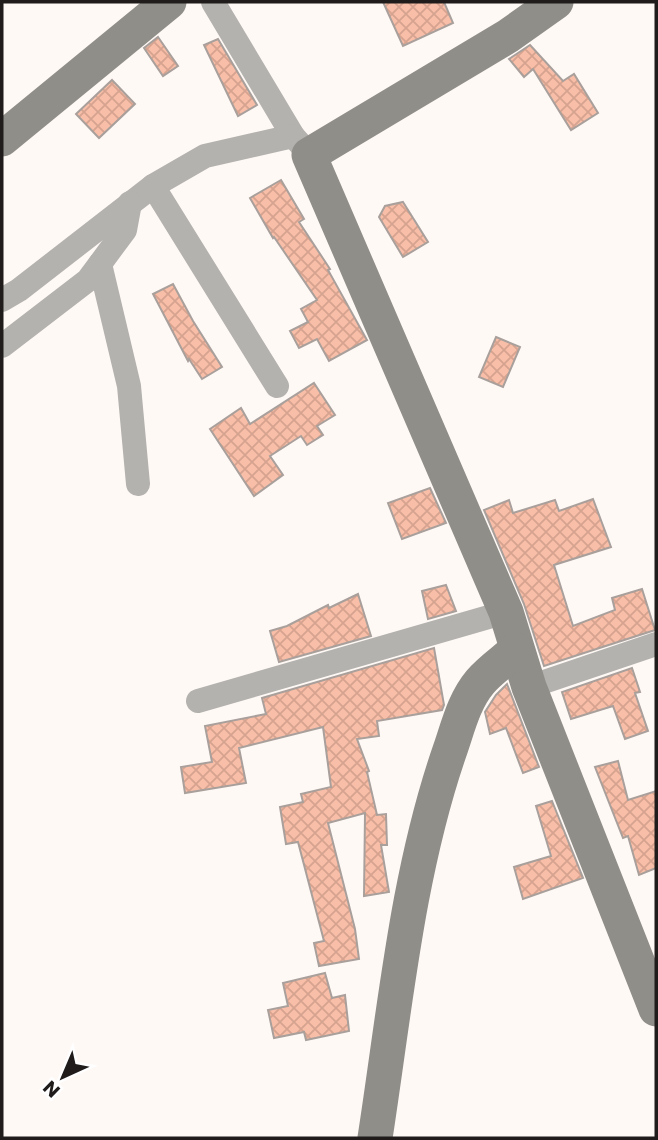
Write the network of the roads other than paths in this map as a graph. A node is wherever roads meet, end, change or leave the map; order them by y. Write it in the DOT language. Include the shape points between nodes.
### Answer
graph roads {
  1 [pos="169,2"];
  2 [pos="213,2"];
  3 [pos="549,4"];
  4 [pos="2,139"];
  5 [pos="301,146"];
  6 [pos="153,186"];
  7 [pos="130,203"];
  8 [pos="100,264"];
  9 [pos="2,300"];
  10 [pos="2,346"];
  11 [pos="277,386"];
  12 [pos="138,484"];
  13 [pos="506,612"];
  14 [pos="656,644"];
  15 [pos="516,650"];
  16 [pos="529,687"];
  17 [pos="198,701"];
  18 [pos="656,1009"];
  19 [pos="375,1138"];
  1 -- 4 [label="street"];
  2 -- 5 [label="street"];
  3 -- 5 [label="street" via="508,36"];
  5 -- 6 [label="street" via="205,156"];
  5 -- 13 [label="street"];
  6 -- 7 [label="street"];
  6 -- 11 [label="street"];
  7 -- 8 [label="street" via="125,230"];
  7 -- 9 [label="street"];
  8 -- 10 [label="street" via="88,281"];
  8 -- 12 [label="street" via="130,386"];
  13 -- 15 [label="street"];
  13 -- 17 [label="street"];
  14 -- 16 [label="street"];
  15 -- 16 [label="street"];
  15 -- 19 [label="street" via="480,681 463,711 439,779 422,847"];
  16 -- 18 [label="street"];
}
